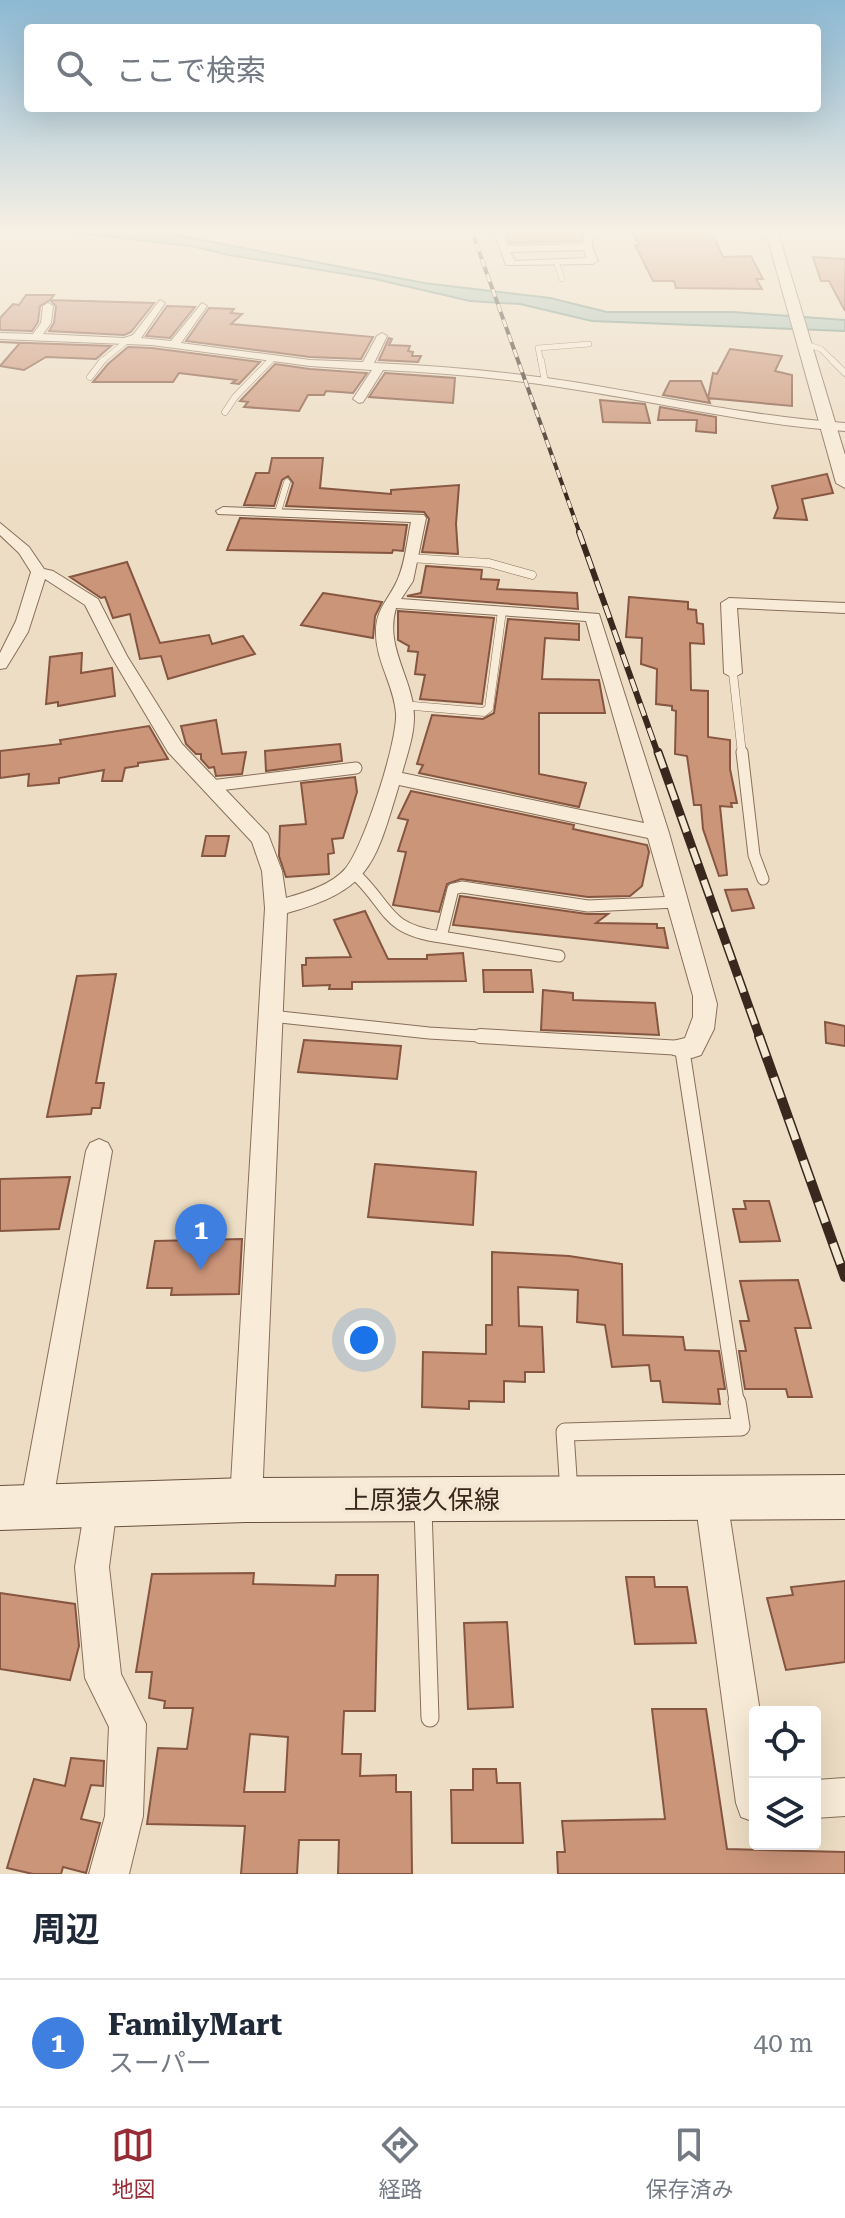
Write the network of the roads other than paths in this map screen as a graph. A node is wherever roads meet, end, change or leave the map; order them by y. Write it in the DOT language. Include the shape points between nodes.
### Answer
graph roads {
  1 [pos="47,316"];
  2 [pos="151,316"];
  3 [pos="194,316"];
  4 [pos="795,316"];
  5 [pos="6,336"];
  6 [pos="37,336"];
  7 [pos="382,336"];
  8 [pos="801,338"];
  9 [pos="128,340"];
  10 [pos="174,344"];
  11 [pos="589,344"];
  12 [pos="0,353"];
  13 [pos="273,358"];
  14 [pos="373,366"];
  15 [pos="845,373"];
  16 [pos="90,377"];
  17 [pos="545,382"];
  18 [pos="359,399"];
  19 [pos="225,412"];
  20 [pos="827,426"];
  21 [pos="845,427"];
  22 [pos="287,482"];
  23 [pos="845,483"];
  24 [pos="223,511"];
  25 [pos="278,512"];
  26 [pos="0,527"];
  27 [pos="409,558"];
  28 [pos="39,572"];
  29 [pos="532,575"];
  30 [pos="390,603"];
  31 [pos="845,608"];
  32 [pos="502,611"];
  33 [pos="0,664"];
  34 [pos="733,673"];
  35 [pos="402,705"];
  36 [pos="356,768"];
  37 [pos="393,777"];
  38 [pos="211,786"];
  39 [pos="659,833"];
  40 [pos="354,873"];
  41 [pos="763,879"];
  42 [pos="677,902"];
  43 [pos="276,908"];
  44 [pos="441,937"];
  45 [pos="559,956"];
  46 [pos="271,1016"];
  47 [pos="682,1048"];
  48 [pos="99,1151"];
  49 [pos="845,1497"];
  50 [pos="711,1499"];
  51 [pos="246,1500"];
  52 [pos="569,1500"];
  53 [pos="423,1501"];
  54 [pos="18,1507"];
  55 [pos="101,1507"];
  56 [pos="430,1718"];
  57 [pos="751,1778"];
  58 [pos="845,1797"];
  59 [pos="821,1799"];
  60 [pos="109,1874"];
  1 -- 6 [label="street"];
  2 -- 9 [label="street" via="137,337"];
  3 -- 10 [label="street"];
  4 -- 8 [label="street"];
  5 -- 6 [label="street"];
  5 -- 12 [label="street"];
  6 -- 9 [label="street"];
  7 -- 14 [label="street"];
  8 -- 15 [label="lane"];
  8 -- 20 [label="street"];
  9 -- 10 [label="street"];
  9 -- 16 [label="lane"];
  10 -- 13 [label="street"];
  11 -- 17 [label="lane" via="538,348"];
  13 -- 14 [label="street"];
  13 -- 19 [label="lane"];
  14 -- 17 [label="street"];
  14 -- 18 [label="street"];
  17 -- 20 [label="street"];
  20 -- 21 [label="street"];
  20 -- 23 [label="street"];
  22 -- 25 [label="lane"];
  24 -- 25 [label="street"];
  25 -- 27 [label="street" via="419,518"];
  26 -- 28 [label="street"];
  27 -- 29 [label="lane" via="489,563"];
  27 -- 30 [label="street" via="405,581"];
  28 -- 33 [label="street" via="26,623"];
  28 -- 38 [label="street" via="92,602 175,748"];
  30 -- 32 [label="street"];
  30 -- 35 [label="street" via="383,637"];
  31 -- 34 [label="street" via="729,603"];
  32 -- 35 [label="lane" via="489,708 484,712"];
  32 -- 39 [label="street" via="593,617"];
  34 -- 41 [label="lane" via="754,855"];
  35 -- 37 [label="street" via="403,741"];
  36 -- 38 [label="lane"];
  37 -- 39 [label="street"];
  37 -- 40 [label="street"];
  38 -- 43 [label="street" via="261,839"];
  39 -- 42 [label="street"];
  40 -- 43 [label="street" via="316,896"];
  40 -- 44 [label="lane" via="398,927"];
  42 -- 44 [label="lane" via="588,906 462,887 453,889 448,899"];
  42 -- 47 [label="street" via="707,1016 692,1048"];
  43 -- 46 [label="street"];
  44 -- 45 [label="lane"];
  46 -- 47 [label="lane" via="429,1033"];
  46 -- 51 [label="street"];
  47 -- 52 [label="lane" via="741,1427 565,1432"];
  48 -- 54 [label="street"];
  49 -- 50 [label="main road, 上原猿久保線"];
  50 -- 52 [label="main road, 上原猿久保線"];
  50 -- 57 [label="street"];
  51 -- 53 [label="main road, 上原猿久保線"];
  51 -- 55 [label="main road, 上原猿久保線"];
  52 -- 53 [label="main road, 上原猿久保線"];
  53 -- 56 [label="lane"];
  54 -- 55 [label="main road, 上原猿久保線"];
  55 -- 60 [label="street" via="92,1567 103,1678 128,1724 124,1816"];
  58 -- 59 [label="street"];
}
